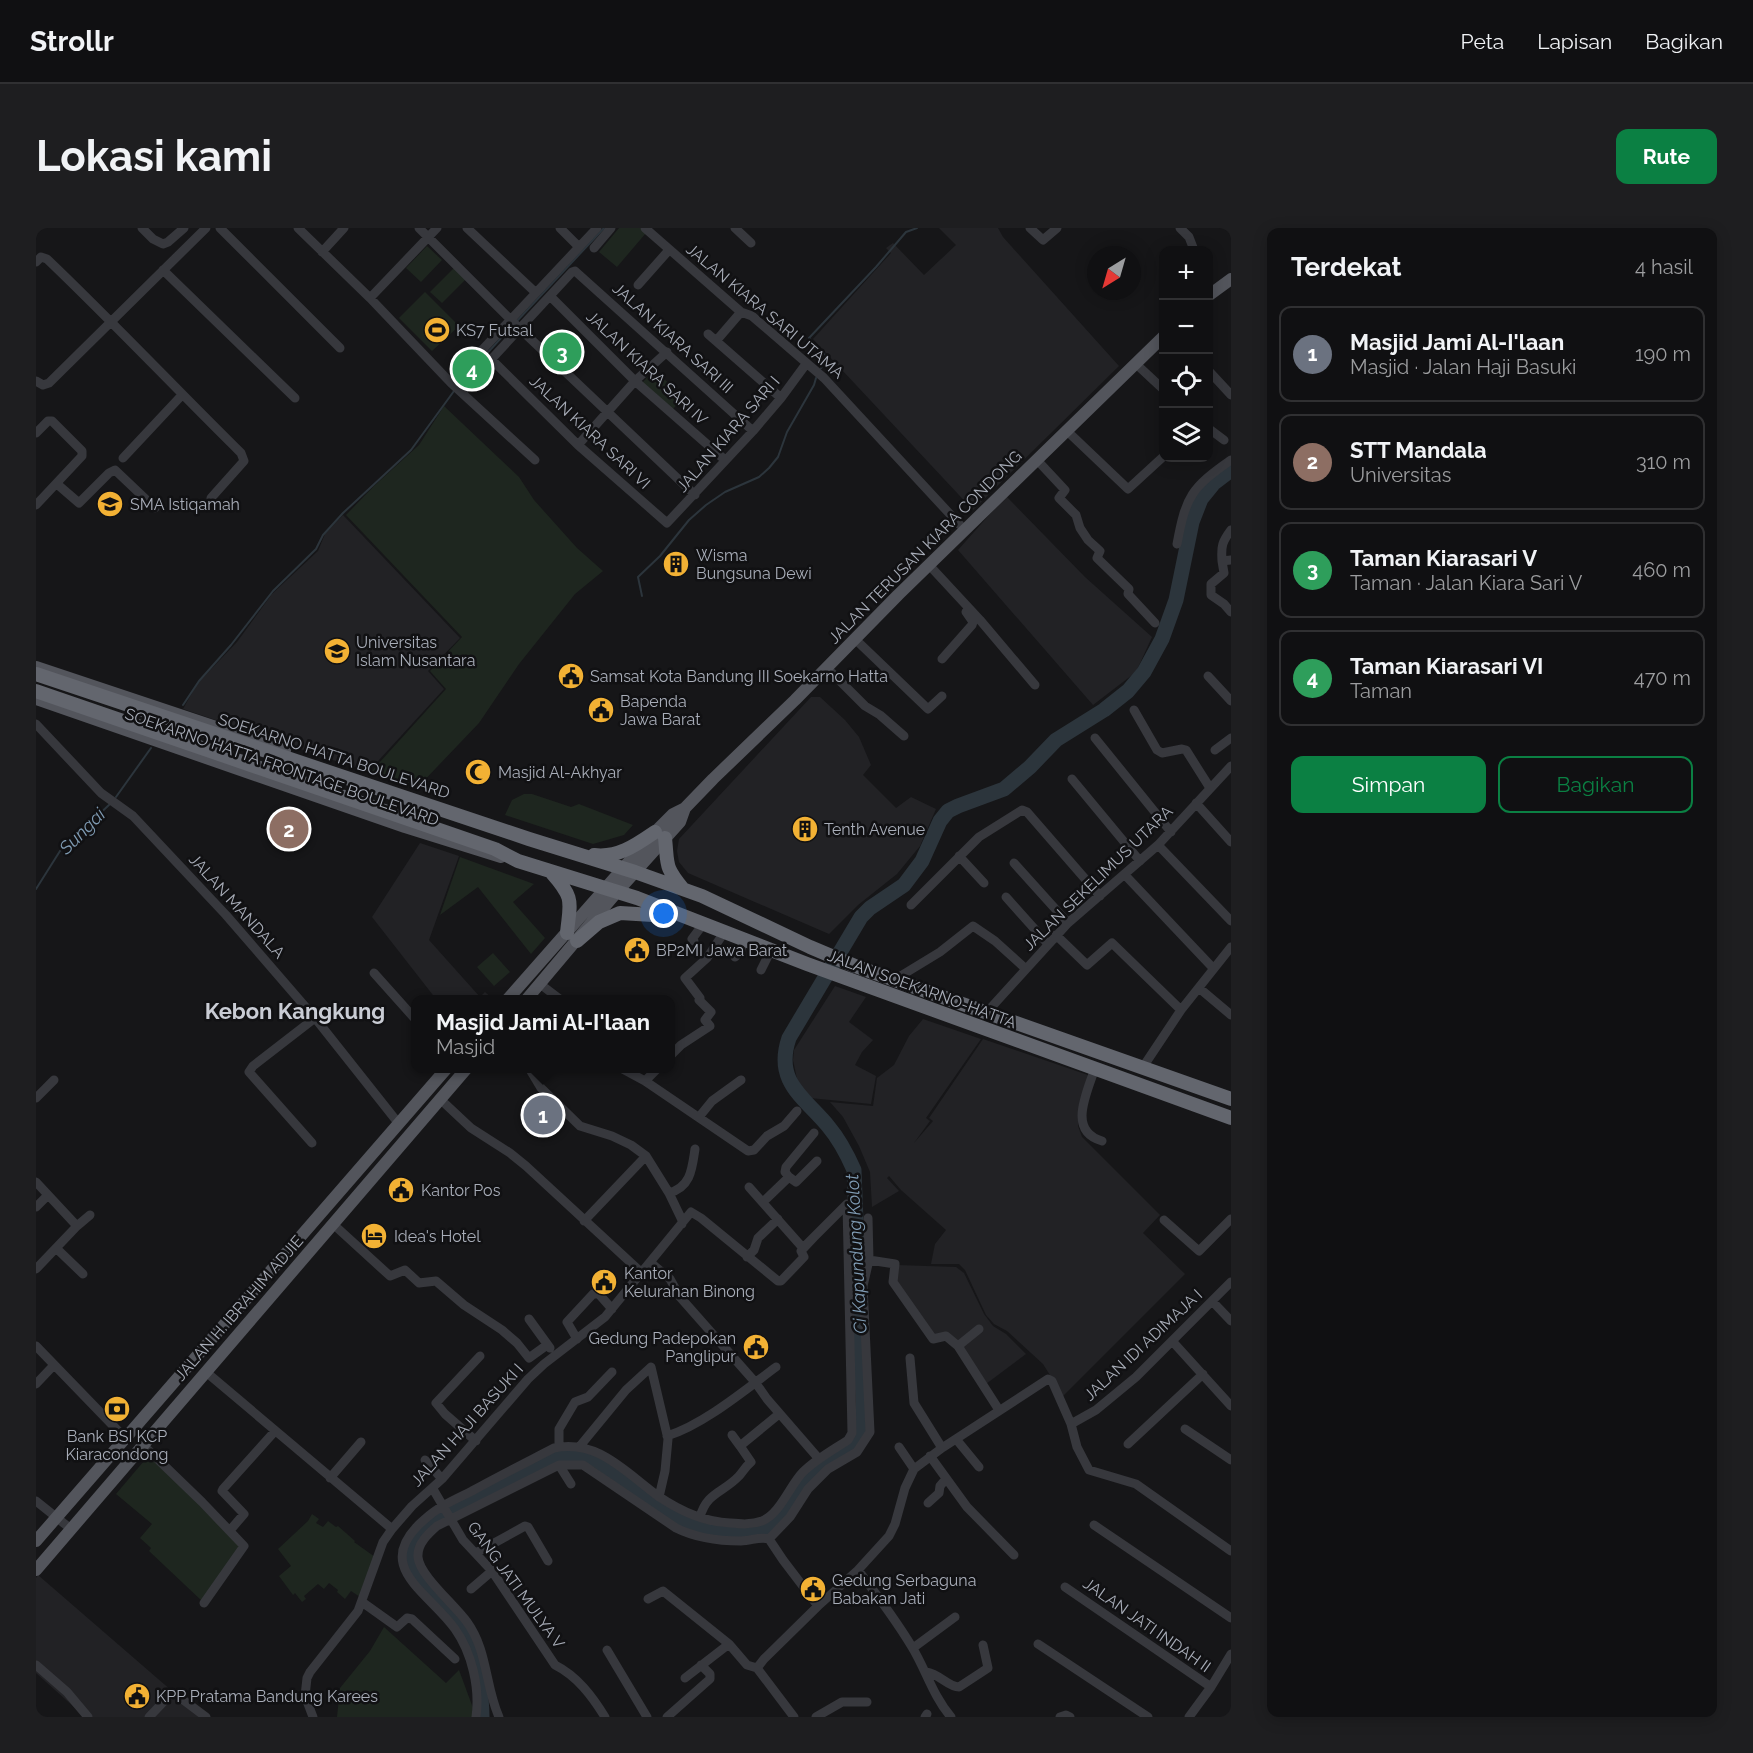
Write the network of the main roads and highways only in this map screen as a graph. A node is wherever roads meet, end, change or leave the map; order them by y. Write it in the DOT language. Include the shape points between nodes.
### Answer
graph roads {
  1 [pos="1231,279"];
  2 [pos="1213,288"];
  3 [pos="1159,341"];
  4 [pos="36,668"];
  5 [pos="36,674"];
  6 [pos="36,691"];
  7 [pos="36,699"];
  8 [pos="660,835"];
  9 [pos="529,839"];
  10 [pos="563,849"];
  11 [pos="518,861"];
  12 [pos="628,869"];
  13 [pos="552,873"];
  14 [pos="610,890"];
  15 [pos="684,891"];
  16 [pos="676,913"];
  17 [pos="572,937"];
  18 [pos="511,995"];
  19 [pos="530,995"];
  20 [pos="443,1073"];
  21 [pos="463,1073"];
  22 [pos="1231,1099"];
  23 [pos="1231,1118"];
  24 [pos="320,1214"];
  25 [pos="333,1224"];
  26 [pos="36,1541"];
  27 [pos="36,1570"];
  1 -- 2 [label="main road"];
  3 -- 8 [label="main road, JALAN TERUSAN KIARA CONDONG" via="685,808 673,814"];
  4 -- 9 [label="main road, SOEKARNO HATTA FRONTAGE BOULEVARD" via="508,827"];
  5 -- 9 [label="highway, SOEKARNO HATTA BOULEVARD"];
  6 -- 11 [label="highway, SOEKARNO HATTA BOULEVARD" via="495,849"];
  7 -- 11 [label="main road, SOEKARNO HATTA FRONTAGE BOULEVARD" via="405,827"];
  8 -- 10 [label="highway" via="618,853 602,855"];
  8 -- 12 [label="main road, JALAN TERUSAN KIARA CONDONG"];
  8 -- 15 [label="highway" via="671,875"];
  9 -- 10 [label="highway, SOEKARNO HATTA BOULEVARD"];
  10 -- 12 [label="highway, SOEKARNO HATTA BOULEVARD"];
  11 -- 13 [label="highway, SOEKARNO HATTA BOULEVARD"];
  12 -- 14 [label="main road, JALAN TERUSAN KIARA CONDONG"];
  12 -- 15 [label="highway, JALAN SOEKARNO-HATTA"];
  13 -- 14 [label="highway, SOEKARNO HATTA BOULEVARD"];
  13 -- 17 [label="highway" via="571,901"];
  14 -- 16 [label="highway, JALAN SOEKARNO-HATTA"];
  14 -- 17 [label="main road"];
  15 -- 22 [label="highway, JALAN SOEKARNO-HATTA" via="855,966"];
  16 -- 17 [label="highway" via="620,913"];
  16 -- 23 [label="highway, JALAN SOEKARNO-HATTA"];
  17 -- 18 [label="main road"];
  17 -- 19 [label="main road"];
  20 -- 24 [label="main road, JALAN H. IBRAHIM ADJIE"];
  21 -- 25 [label="main road, JALAN H. IBRAHIM ADJIE"];
  24 -- 25 [label="main road"];
  24 -- 26 [label="main road, JALAN H. IBRAHIM ADJIE"];
  25 -- 27 [label="main road, JALAN H. IBRAHIM ADJIE"];
}
